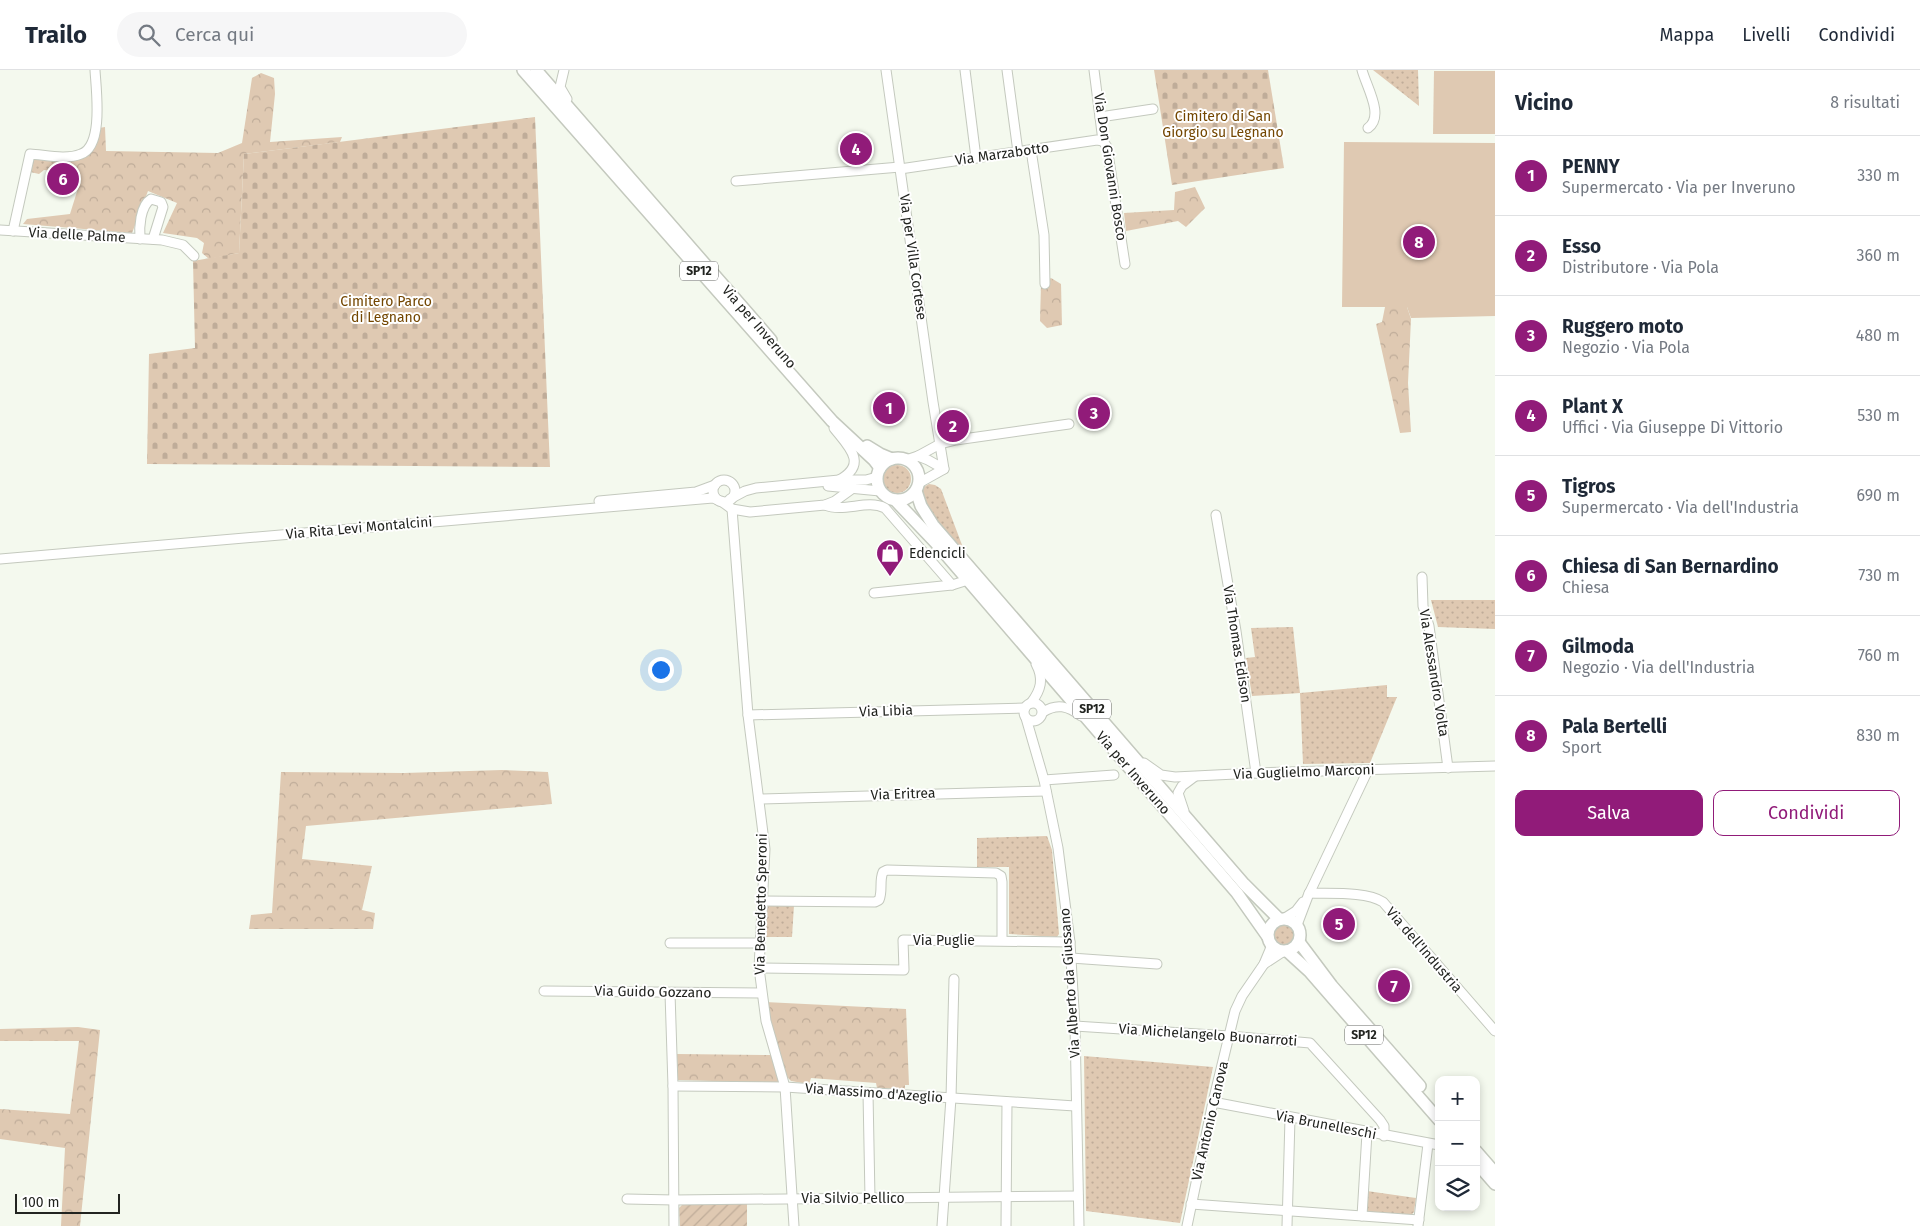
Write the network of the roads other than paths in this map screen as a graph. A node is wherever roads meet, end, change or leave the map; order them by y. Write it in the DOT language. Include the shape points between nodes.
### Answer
graph roads {
  1 [pos="95,70"];
  2 [pos="523,70"];
  3 [pos="536,70"];
  4 [pos="564,70"];
  5 [pos="886,70"];
  6 [pos="965,70"];
  7 [pos="1008,70"];
  8 [pos="1094,70"];
  9 [pos="1362,70"];
  10 [pos="1153,109"];
  11 [pos="1100,117"];
  12 [pos="1368,128"];
  13 [pos="1104,141"];
  14 [pos="1031,150"];
  15 [pos="1018,152"];
  16 [pos="976,158"];
  17 [pos="900,168"];
  18 [pos="736,181"];
  19 [pos="646,196"];
  20 [pos="0,230"];
  21 [pos="13,231"];
  22 [pos="153,238"];
  23 [pos="140,239"];
  24 [pos="194,256"];
  25 [pos="1125,264"];
  26 [pos="1045,284"];
  27 [pos="818,405"];
  28 [pos="1069,424"];
  29 [pos="940,444"];
  30 [pos="918,456"];
  31 [pos="892,459"];
  32 [pos="906,460"];
  33 [pos="944,469"];
  34 [pos="878,473"];
  35 [pos="839,480"];
  36 [pos="729,482"];
  37 [pos="806,484"];
  38 [pos="715,485"];
  39 [pos="917,487"];
  40 [pos="756,488"];
  41 [pos="850,490"];
  42 [pos="880,491"];
  43 [pos="723,500"];
  44 [pos="894,500"];
  45 [pos="825,505"];
  46 [pos="860,506"];
  47 [pos="732,509"];
  48 [pos="1216,515"];
  49 [pos="0,554"];
  50 [pos="0,559"];
  51 [pos="1422,577"];
  52 [pos="968,580"];
  53 [pos="952,585"];
  54 [pos="874,593"];
  55 [pos="1031,655"];
  56 [pos="1028,706"];
  57 [pos="748,715"];
  58 [pos="1040,716"];
  59 [pos="1026,718"];
  60 [pos="1091,724"];
  61 [pos="1034,743"];
  62 [pos="1123,744"];
  63 [pos="1495,766"];
  64 [pos="1448,768"];
  65 [pos="1368,770"];
  66 [pos="1256,773"];
  67 [pos="1114,776"];
  68 [pos="1194,776"];
  69 [pos="1044,780"];
  70 [pos="1046,791"];
  71 [pos="759,799"];
  72 [pos="1188,820"];
  73 [pos="1308,896"];
  74 [pos="763,901"];
  75 [pos="1282,919"];
  76 [pos="1297,924"];
  77 [pos="1002,940"];
  78 [pos="1270,941"];
  79 [pos="1070,942"];
  80 [pos="1299,942"];
  81 [pos="670,943"];
  82 [pos="760,943"];
  83 [pos="1286,951"];
  84 [pos="1071,958"];
  85 [pos="1157,964"];
  86 [pos="1264,964"];
  87 [pos="759,968"];
  88 [pos="954,979"];
  89 [pos="544,991"];
  90 [pos="670,993"];
  91 [pos="761,993"];
  92 [pos="1075,1026"];
  93 [pos="1495,1031"];
  94 [pos="1229,1036"];
  95 [pos="673,1086"];
  96 [pos="785,1087"];
  97 [pos="868,1093"];
  98 [pos="950,1098"];
  99 [pos="1007,1102"];
  100 [pos="1213,1102"];
  101 [pos="1435,1103"];
  102 [pos="1075,1106"];
  103 [pos="1435,1115"];
  104 [pos="1290,1118"];
  105 [pos="1367,1132"];
  106 [pos="1384,1136"];
  107 [pos="1428,1144"];
  108 [pos="1435,1145"];
  109 [pos="1480,1156"];
  110 [pos="1479,1166"];
  111 [pos="1495,1173"];
  112 [pos="1495,1184"];
  113 [pos="1078,1196"];
  114 [pos="1006,1197"];
  115 [pos="627,1198"];
  116 [pos="792,1198"];
  117 [pos="870,1198"];
  118 [pos="944,1198"];
  119 [pos="674,1200"];
  120 [pos="1192,1204"];
  121 [pos="1288,1211"];
  122 [pos="1362,1216"];
  123 [pos="1419,1223"];
  124 [pos="674,1226"];
  125 [pos="794,1226"];
  126 [pos="942,1226"];
  127 [pos="1006,1226"];
  128 [pos="1079,1226"];
  129 [pos="1187,1226"];
  130 [pos="1287,1226"];
  1 -- 21 [label="street" via="96,128 89,148 84,153 70,156 30,154"];
  2 -- 27 [label="main road, Via per Inveruno / SP12"];
  3 -- 19 [label="main road, Via per Inveruno / SP12"];
  4 -- 19 [label="street" via="560,87 564,96"];
  5 -- 17 [label="street, Via per Villa Cortese"];
  6 -- 16 [label="street"];
  7 -- 15 [label="street"];
  8 -- 11 [label="street, Via Don Giovanni Bosco"];
  9 -- 12 [label="street" via="1375,112"];
  10 -- 11 [label="street"];
  11 -- 13 [label="street, Via Don Giovanni Bosco"];
  13 -- 14 [label="street, Via Marzabotto"];
  13 -- 25 [label="street, Via Don Giovanni Bosco"];
  14 -- 15 [label="street, Via Marzabotto"];
  14 -- 26 [label="street" via="1044,234"];
  15 -- 16 [label="street, Via Marzabotto"];
  16 -- 17 [label="street, Via Marzabotto"];
  17 -- 18 [label="street, Via Marzabotto"];
  17 -- 29 [label="street, Via per Villa Cortese"];
  19 -- 31 [label="main road, Via per Inveruno / SP12" via="841,421 869,448"];
  20 -- 21 [label="street, Via delle Palme"];
  21 -- 23 [label="street, Via delle Palme"];
  22 -- 23 [label="street, Via delle Palme"];
  22 -- 23 [label="street" via="164,206 162,202 151,199 146,204 140,224"];
  22 -- 24 [label="street, Via delle Palme" via="183,245"];
  27 -- 34 [label="main road, Via per Inveruno / SP12" via="874,460"];
  27 -- 35 [label="street, Via per Inveruno" via="853,452 853,467"];
  28 -- 29 [label="street"];
  29 -- 30 [label="street"];
  29 -- 33 [label="street, Via per Villa Cortese"];
  30 -- 32 [label="street"];
  30 -- 33 [label="street"];
  31 -- 32 [label="main road"];
  31 -- 34 [label="main road" via="883,464"];
  32 -- 39 [label="main road" via="916,469"];
  33 -- 39 [label="street"];
  34 -- 35 [label="street, Via Rita Levi Montalcini" via="866,480"];
  34 -- 42 [label="main road"];
  35 -- 37 [label="street, Via Rita Levi Montalcini"];
  36 -- 38 [label="street" via="723,480"];
  36 -- 40 [label="street, Via Rita Levi Montalcini"];
  36 -- 43 [label="street" via="734,490"];
  37 -- 40 [label="street, Via Rita Levi Montalcini"];
  37 -- 41 [label="street, Via Rita Levi Montalcini"];
  38 -- 43 [label="street" via="713,491"];
  38 -- 49 [label="street, Via Rita Levi Montalcini" via="696,492 567,505"];
  39 -- 44 [label="main road" via="906,499"];
  39 -- 62 [label="main road, Via per Inveruno / SP12" via="921,506 933,525"];
  40 -- 43 [label="street, Via Rita Levi Montalcini"];
  41 -- 42 [label="street, Via Rita Levi Montalcini"];
  41 -- 45 [label="street"];
  41 -- 46 [label="street" via="848,502"];
  42 -- 44 [label="main road"];
  43 -- 47 [label="street"];
  43 -- 50 [label="street, Via Rita Levi Montalcini" via="703,498"];
  44 -- 52 [label="main road, Via per Inveruno / SP12"];
  45 -- 46 [label="street" via="839,508"];
  45 -- 47 [label="street" via="750,512"];
  46 -- 53 [label="street" via="884,508"];
  47 -- 57 [label="street, Via Benedetto Speroni"];
  48 -- 66 [label="street, Via Thomas Edison"];
  51 -- 64 [label="street, Via Alessandro Volta" via="1423,606 1429,626"];
  52 -- 53 [label="street"];
  52 -- 55 [label="main road, Via per Inveruno / SP12"];
  53 -- 54 [label="street"];
  55 -- 56 [label="street" via="1040,671 1041,685 1040,692"];
  55 -- 60 [label="main road, Via per Inveruno / SP12"];
  56 -- 57 [label="street, Via Libia"];
  56 -- 58 [label="street" via="1039,704"];
  56 -- 59 [label="street" via="1024,714"];
  57 -- 71 [label="street, Via Benedetto Speroni"];
  58 -- 59 [label="street" via="1032,721"];
  58 -- 60 [label="street" via="1056,706 1064,706"];
  58 -- 61 [label="street, Via Alberto da Giussano"];
  59 -- 61 [label="street, Via Alberto da Giussano"];
  60 -- 78 [label="main road, Via per Inveruno / SP12" via="1225,879"];
  61 -- 69 [label="street, Via Alberto da Giussano"];
  62 -- 68 [label="street, Via Guglielmo Marconi" via="1160,775"];
  62 -- 72 [label="main road, Via per Inveruno / SP12"];
  63 -- 64 [label="street, Via Guglielmo Marconi"];
  64 -- 65 [label="street, Via Guglielmo Marconi"];
  65 -- 66 [label="street, Via Guglielmo Marconi"];
  65 -- 73 [label="street"];
  66 -- 68 [label="street, Via Guglielmo Marconi"];
  67 -- 69 [label="street"];
  68 -- 72 [label="street" via="1178,793"];
  69 -- 70 [label="street, Via Alberto da Giussano"];
  70 -- 71 [label="street, Via Eritrea"];
  70 -- 79 [label="street, Via Alberto da Giussano" via="1058,848"];
  71 -- 74 [label="street, Via Benedetto Speroni" via="765,849"];
  72 -- 75 [label="main road, Via per Inveruno / SP12" via="1259,901"];
  73 -- 75 [label="street" via="1296,911"];
  73 -- 76 [label="street"];
  73 -- 93 [label="street, Via dell'Industria" via="1367,896 1383,902"];
  74 -- 77 [label="street" via="875,902 880,897 881,876 887,870 996,873 1002,882"];
  74 -- 82 [label="street, Via Benedetto Speroni"];
  75 -- 76 [label="main road"];
  75 -- 78 [label="main road" via="1272,924"];
  76 -- 80 [label="main road" via="1301,933"];
  77 -- 79 [label="street, Via Puglie"];
  77 -- 87 [label="street, Via Puglie" via="903,940 904,970"];
  78 -- 83 [label="main road" via="1279,950"];
  78 -- 86 [label="street, Via Antonio Canova"];
  79 -- 84 [label="street, Via Alberto da Giussano"];
  80 -- 83 [label="main road"];
  80 -- 101 [label="main road, SP12" via="1332,986"];
  81 -- 82 [label="street"];
  82 -- 87 [label="street, Via Benedetto Speroni"];
  83 -- 86 [label="street, Via Antonio Canova"];
  83 -- 103 [label="main road, SP12" via="1308,971"];
  84 -- 85 [label="street"];
  84 -- 92 [label="street, Via Alberto da Giussano"];
  86 -- 94 [label="street, Via Antonio Canova" via="1242,996"];
  87 -- 91 [label="street, Via Benedetto Speroni"];
  88 -- 98 [label="street"];
  89 -- 90 [label="street, Via Guido Gozzano"];
  90 -- 91 [label="street, Via Guido Gozzano"];
  90 -- 95 [label="street"];
  91 -- 96 [label="street, Via Benedetto Speroni"];
  92 -- 94 [label="street, Via Michelangelo Buonarroti"];
  92 -- 102 [label="street, Via Alberto da Giussano"];
  94 -- 100 [label="street, Via Antonio Canova"];
  94 -- 106 [label="street, Via Michelangelo Buonarroti" via="1310,1043 1380,1120"];
  95 -- 96 [label="street, Via Massimo d'Azeglio"];
  95 -- 119 [label="street"];
  96 -- 97 [label="street, Via Massimo d'Azeglio"];
  96 -- 116 [label="street, Via Benedetto Speroni"];
  97 -- 98 [label="street, Via Massimo d'Azeglio"];
  97 -- 117 [label="street"];
  98 -- 99 [label="street, Via Massimo d'Azeglio"];
  98 -- 118 [label="street"];
  99 -- 102 [label="street, Via Massimo d'Azeglio"];
  99 -- 114 [label="street"];
  100 -- 104 [label="street, Via Brunelleschi"];
  100 -- 120 [label="street, Via Antonio Canova"];
  102 -- 113 [label="street, Via Alberto da Giussano"];
  104 -- 105 [label="street, Via Brunelleschi"];
  104 -- 121 [label="street"];
  105 -- 106 [label="street, Via Brunelleschi"];
  105 -- 122 [label="street"];
  106 -- 107 [label="street, Via Brunelleschi"];
  107 -- 108 [label="street, Via Brunelleschi"];
  107 -- 123 [label="street"];
  109 -- 111 [label="main road"];
  110 -- 112 [label="main road"];
  113 -- 114 [label="street, Via Silvio Pellico"];
  113 -- 128 [label="street, Via Alberto da Giussano"];
  114 -- 118 [label="street, Via Silvio Pellico"];
  114 -- 127 [label="street"];
  115 -- 119 [label="street, Via Silvio Pellico"];
  116 -- 117 [label="street, Via Silvio Pellico"];
  116 -- 119 [label="street, Via Silvio Pellico"];
  116 -- 125 [label="street, Via Benedetto Speroni"];
  117 -- 118 [label="street, Via Silvio Pellico"];
  118 -- 126 [label="street"];
  119 -- 124 [label="street"];
  120 -- 121 [label="street"];
  120 -- 129 [label="street, Via Antonio Canova"];
  121 -- 122 [label="street"];
  121 -- 130 [label="street"];
  122 -- 123 [label="street"];
}
